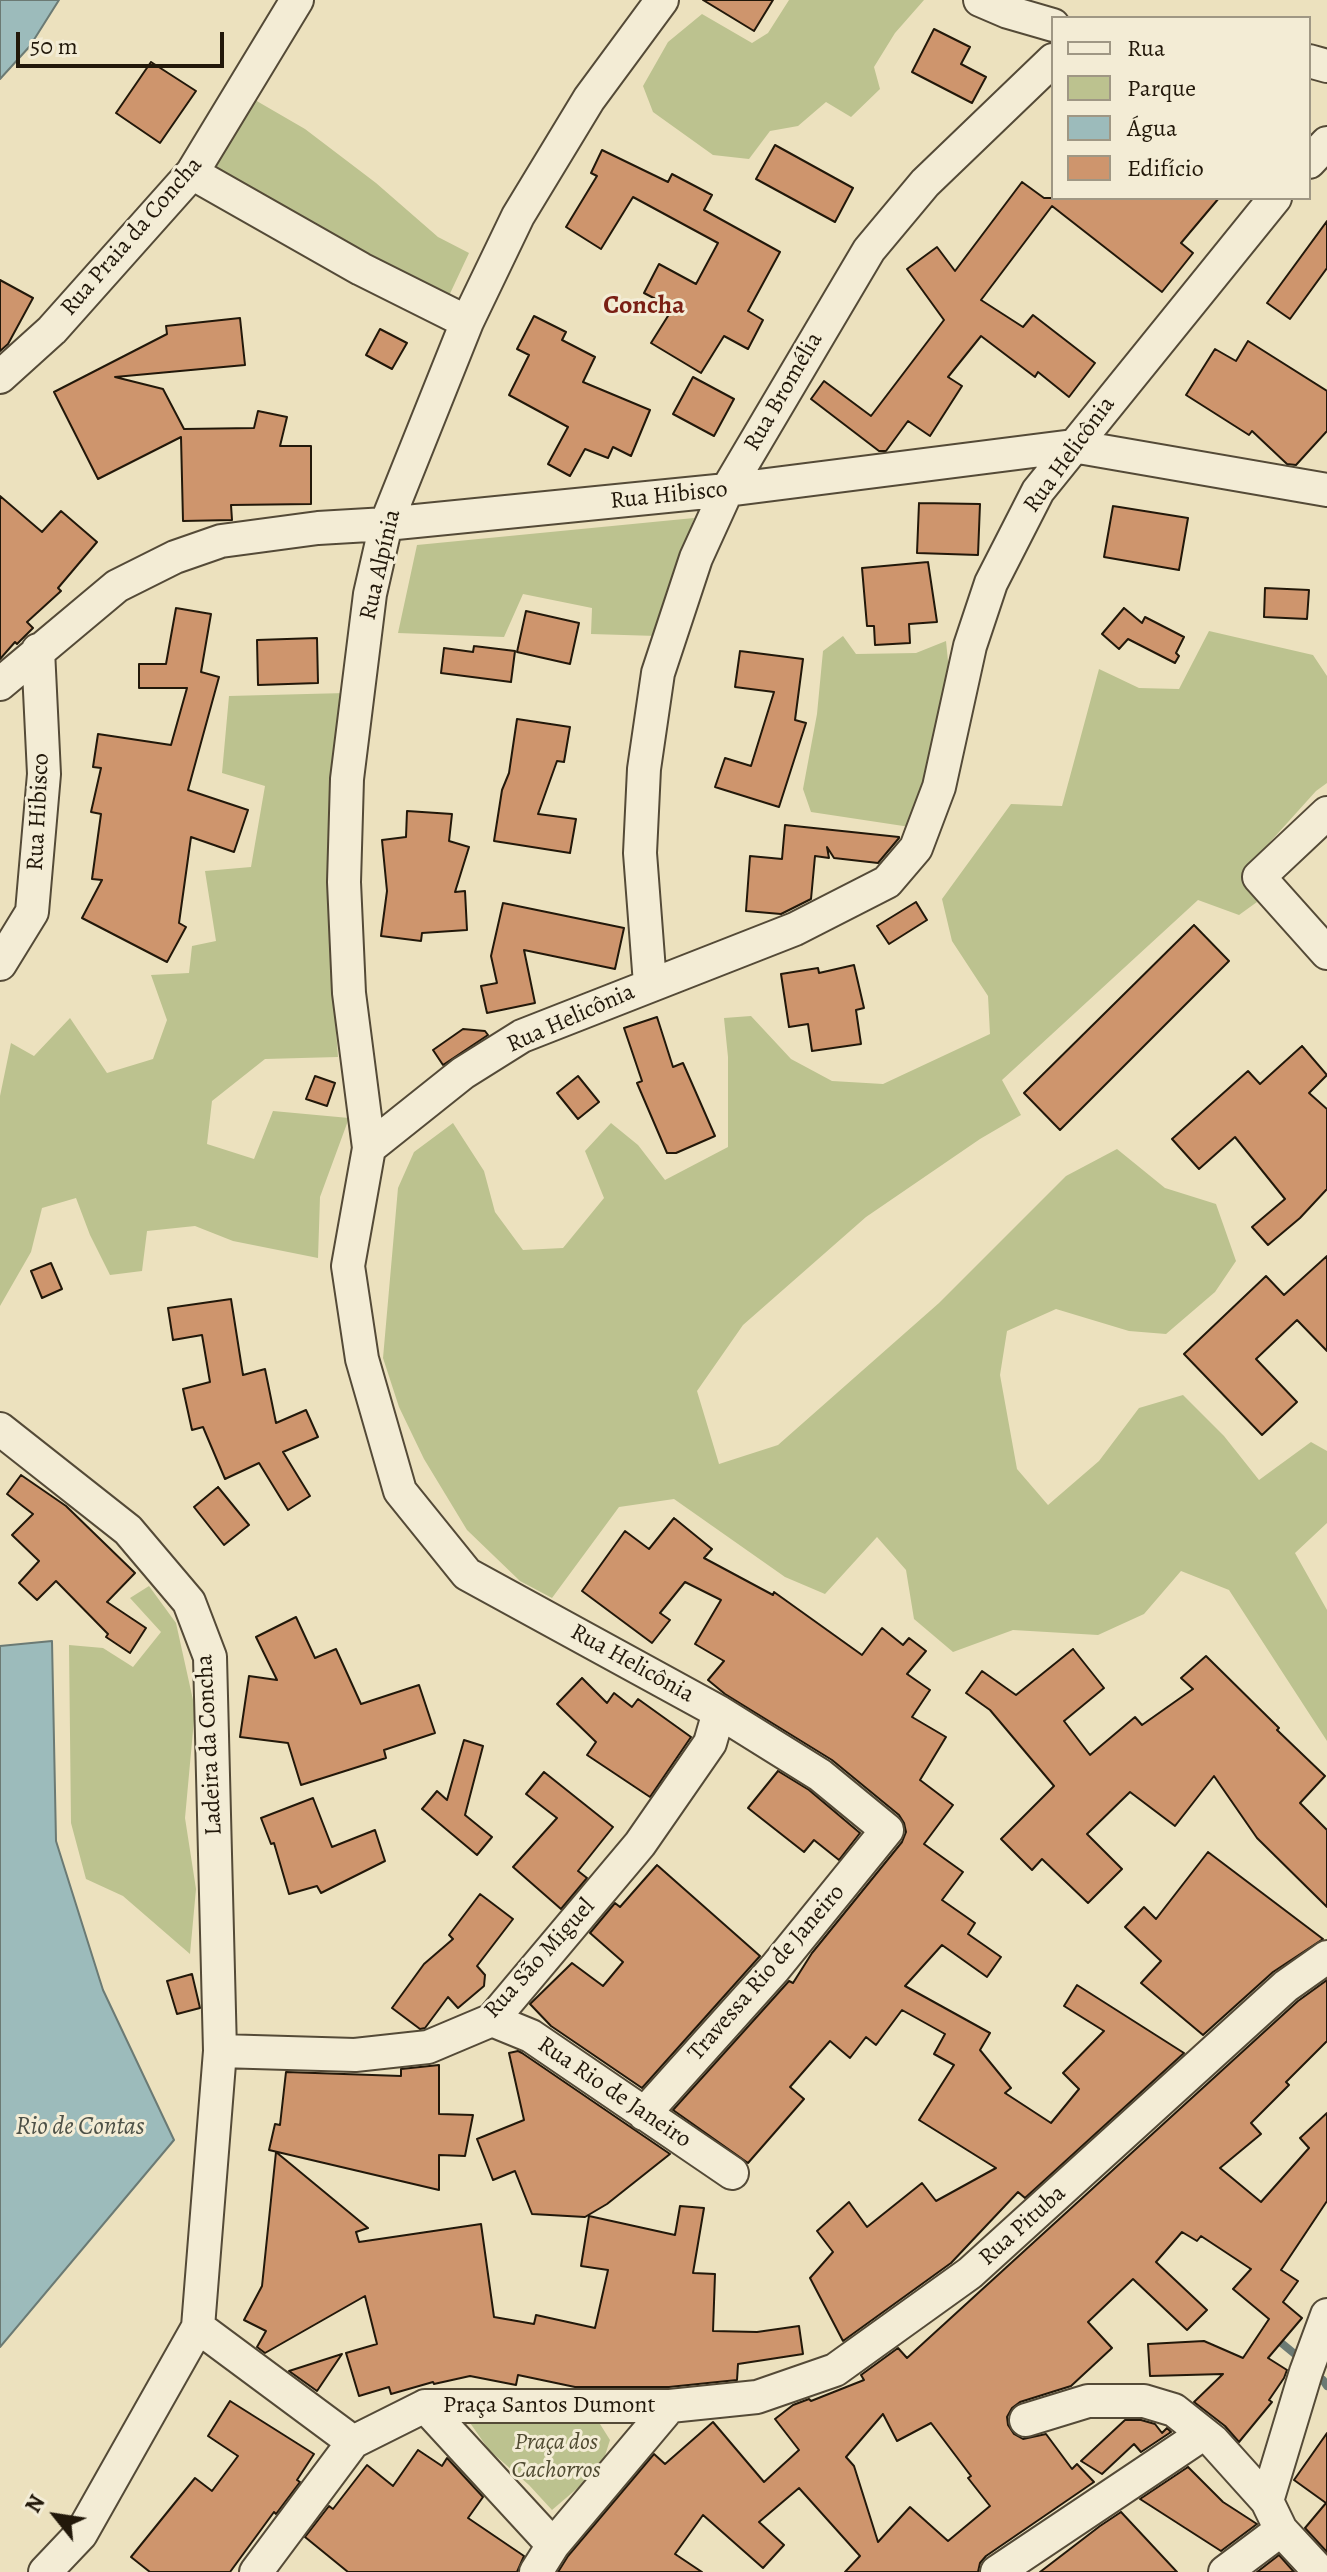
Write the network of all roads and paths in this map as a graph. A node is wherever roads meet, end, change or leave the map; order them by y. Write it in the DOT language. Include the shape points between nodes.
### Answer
graph roads {
  1 [pos="297,0"];
  2 [pos="662,0"];
  3 [pos="980,0"];
  4 [pos="1051,24"];
  5 [pos="1051,62"];
  6 [pos="1327,143"];
  7 [pos="1311,160"];
  8 [pos="192,173"];
  9 [pos="1273,200"];
  10 [pos="467,322"];
  11 [pos="0,377"];
  12 [pos="1073,446"];
  13 [pos="727,490"];
  14 [pos="1327,490"];
  15 [pos="386,524"];
  16 [pos="38,650"];
  17 [pos="0,684"];
  18 [pos="1327,813"];
  19 [pos="1327,953"];
  20 [pos="0,964"];
  21 [pos="650,984"];
  22 [pos="369,1148"];
  23 [pos="0,1429"];
  24 [pos="719,1712"];
  25 [pos="887,1830"];
  26 [pos="1327,1957"];
  27 [pos="492,2020"];
  28 [pos="220,2051"];
  29 [pos="644,2114"];
  30 [pos="732,2173"];
  31 [pos="1327,2315"];
  32 [pos="198,2327"];
  33 [pos="425,2406"];
  34 [pos="670,2406"];
  35 [pos="1026,2420"];
  36 [pos="1203,2434"];
  37 [pos="353,2442"];
  38 [pos="1267,2501"];
  39 [pos="1281,2530"];
  40 [pos="544,2559"];
  41 [pos="45,2572"];
  42 [pos="256,2572"];
  43 [pos="997,2572"];
  44 [pos="1225,2572"];
  45 [pos="1320,2572"];
  1 -- 8 [label="street, Rua Praia da Concha"];
  2 -- 10 [label="street, Rua Alpínia" via="589,99 518,216"];
  3 -- 4 [label="street"];
  5 -- 13 [label="street, Rua Bromélia" via="925,183 869,250"];
  6 -- 7 [label="street"];
  8 -- 10 [label="street"];
  8 -- 11 [label="street, Rua Praia da Concha" via="52,330"];
  9 -- 12 [label="street, Rua Helicônia"];
  10 -- 15 [label="street, Rua Alpínia"];
  12 -- 13 [label="street, Rua Hibisco"];
  12 -- 14 [label="street, Rua Hibisco"];
  12 -- 21 [label="street, Rua Helicônia" via="1038,491 991,583 970,646 939,787 916,848 887,882 795,929"];
  13 -- 15 [label="street, Rua Hibisco"];
  13 -- 21 [label="street, Rua Bromélia" via="696,558 658,673 644,769 640,853"];
  15 -- 16 [label="street, Rua Hibisco" via="221,541 175,557 117,586"];
  15 -- 22 [label="street, Rua Alpínia" via="370,594 346,808 349,993"];
  16 -- 17 [label="street, Rua Hibisco"];
  16 -- 20 [label="street, Rua Hibisco" via="44,774 32,912"];
  18 -- 19 [label="street" via="1259,877"];
  21 -- 22 [label="street, Rua Helicônia" via="522,1036 463,1073"];
  22 -- 24 [label="street, Rua Helicônia" via="348,1266 362,1359 400,1491 467,1574"];
  23 -- 28 [label="street, Ladeira da Concha" via="128,1530 189,1602 210,1657"];
  24 -- 25 [label="street, Rua Helicônia" via="820,1775"];
  24 -- 27 [label="street, Rua São Miguel" via="710,1743 640,1844"];
  25 -- 29 [label="street, Travessa Rio de Janeiro" via="775,1968"];
  26 -- 34 [label="street, Rua Pituba" via="1286,1986 970,2273 835,2370 757,2397"];
  27 -- 28 [label="street, Rua São Miguel" via="428,2047 355,2055"];
  27 -- 29 [label="street, Rua Rio de Janeiro" via="531,2036"];
  28 -- 32 [label="street, Ladeira da Concha"];
  29 -- 30 [label="street, Rua Rio de Janeiro"];
  31 -- 38 [label="street"];
  32 -- 37 [label="street"];
  32 -- 41 [label="street" via="81,2534"];
  33 -- 34 [label="street, Praça Santos Dumont"];
  33 -- 37 [label="street"];
  33 -- 40 [label="street, Praça Santos Dumont"];
  34 -- 40 [label="street"];
  35 -- 36 [label="street" via="1088,2401 1144,2401 1174,2410"];
  36 -- 38 [label="street"];
  36 -- 43 [label="street"];
  37 -- 42 [label="street"];
  38 -- 39 [label="street"];
  39 -- 44 [label="street"];
  39 -- 45 [label="street"];
}
